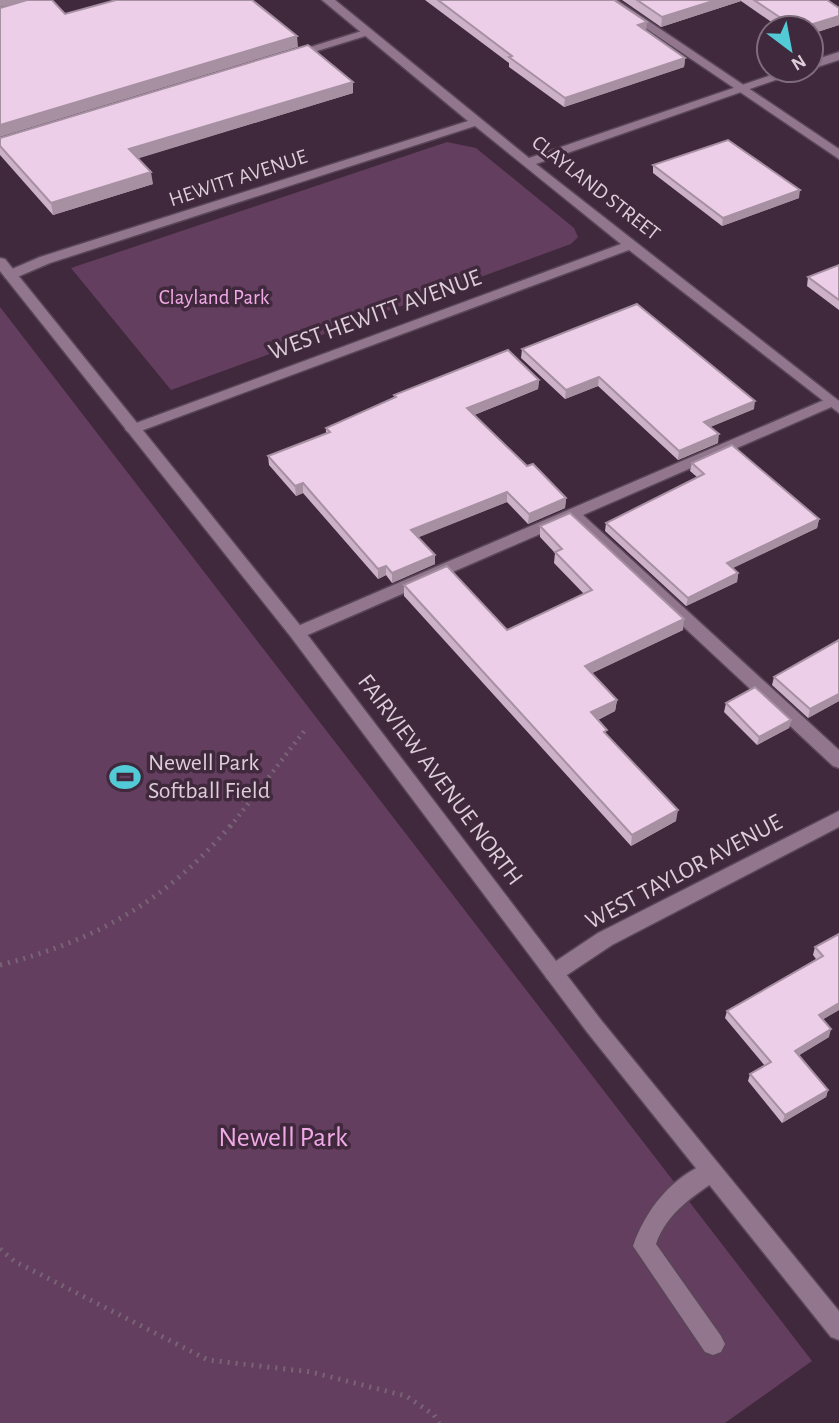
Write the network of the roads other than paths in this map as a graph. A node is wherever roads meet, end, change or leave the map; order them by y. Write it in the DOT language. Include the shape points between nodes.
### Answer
graph roads {
  1 [pos="328,0"];
  2 [pos="610,0"];
  3 [pos="368,32"];
  4 [pos="284,58"];
  5 [pos="757,84"];
  6 [pos="740,90"];
  7 [pos="479,121"];
  8 [pos="839,155"];
  9 [pos="527,163"];
  10 [pos="633,244"];
  11 [pos="5,269"];
  12 [pos="835,405"];
  13 [pos="133,429"];
  14 [pos="571,513"];
  15 [pos="297,633"];
  16 [pos="839,761"];
  17 [pos="839,818"];
  18 [pos="554,973"];
  19 [pos="710,1171"];
  20 [pos="839,1329"];
  21 [pos="713,1344"];
  1 -- 3 [label="street, CLAYLAND STREET"];
  2 -- 6 [label="street"];
  3 -- 4 [label="street"];
  3 -- 7 [label="street, CLAYLAND STREET"];
  5 -- 6 [label="street"];
  6 -- 8 [label="street"];
  6 -- 9 [label="street"];
  7 -- 9 [label="street, CLAYLAND STREET"];
  7 -- 11 [label="street, HEWITT AVENUE"];
  9 -- 10 [label="street, CLAYLAND STREET"];
  10 -- 12 [label="street, CLAYLAND STREET"];
  10 -- 13 [label="street, WEST HEWITT AVENUE"];
  11 -- 13 [label="street, FAIRVIEW AVENUE NORTH"];
  12 -- 14 [label="street"];
  13 -- 15 [label="street, FAIRVIEW AVENUE NORTH"];
  14 -- 15 [label="street"];
  14 -- 16 [label="street"];
  15 -- 18 [label="street, FAIRVIEW AVENUE NORTH"];
  17 -- 18 [label="street, WEST TAYLOR AVENUE" via="605,939"];
  18 -- 19 [label="street, FAIRVIEW AVENUE NORTH"];
  19 -- 20 [label="street, FAIRVIEW AVENUE NORTH"];
  19 -- 21 [label="street" via="666,1203 651,1222 644,1246"];
}
